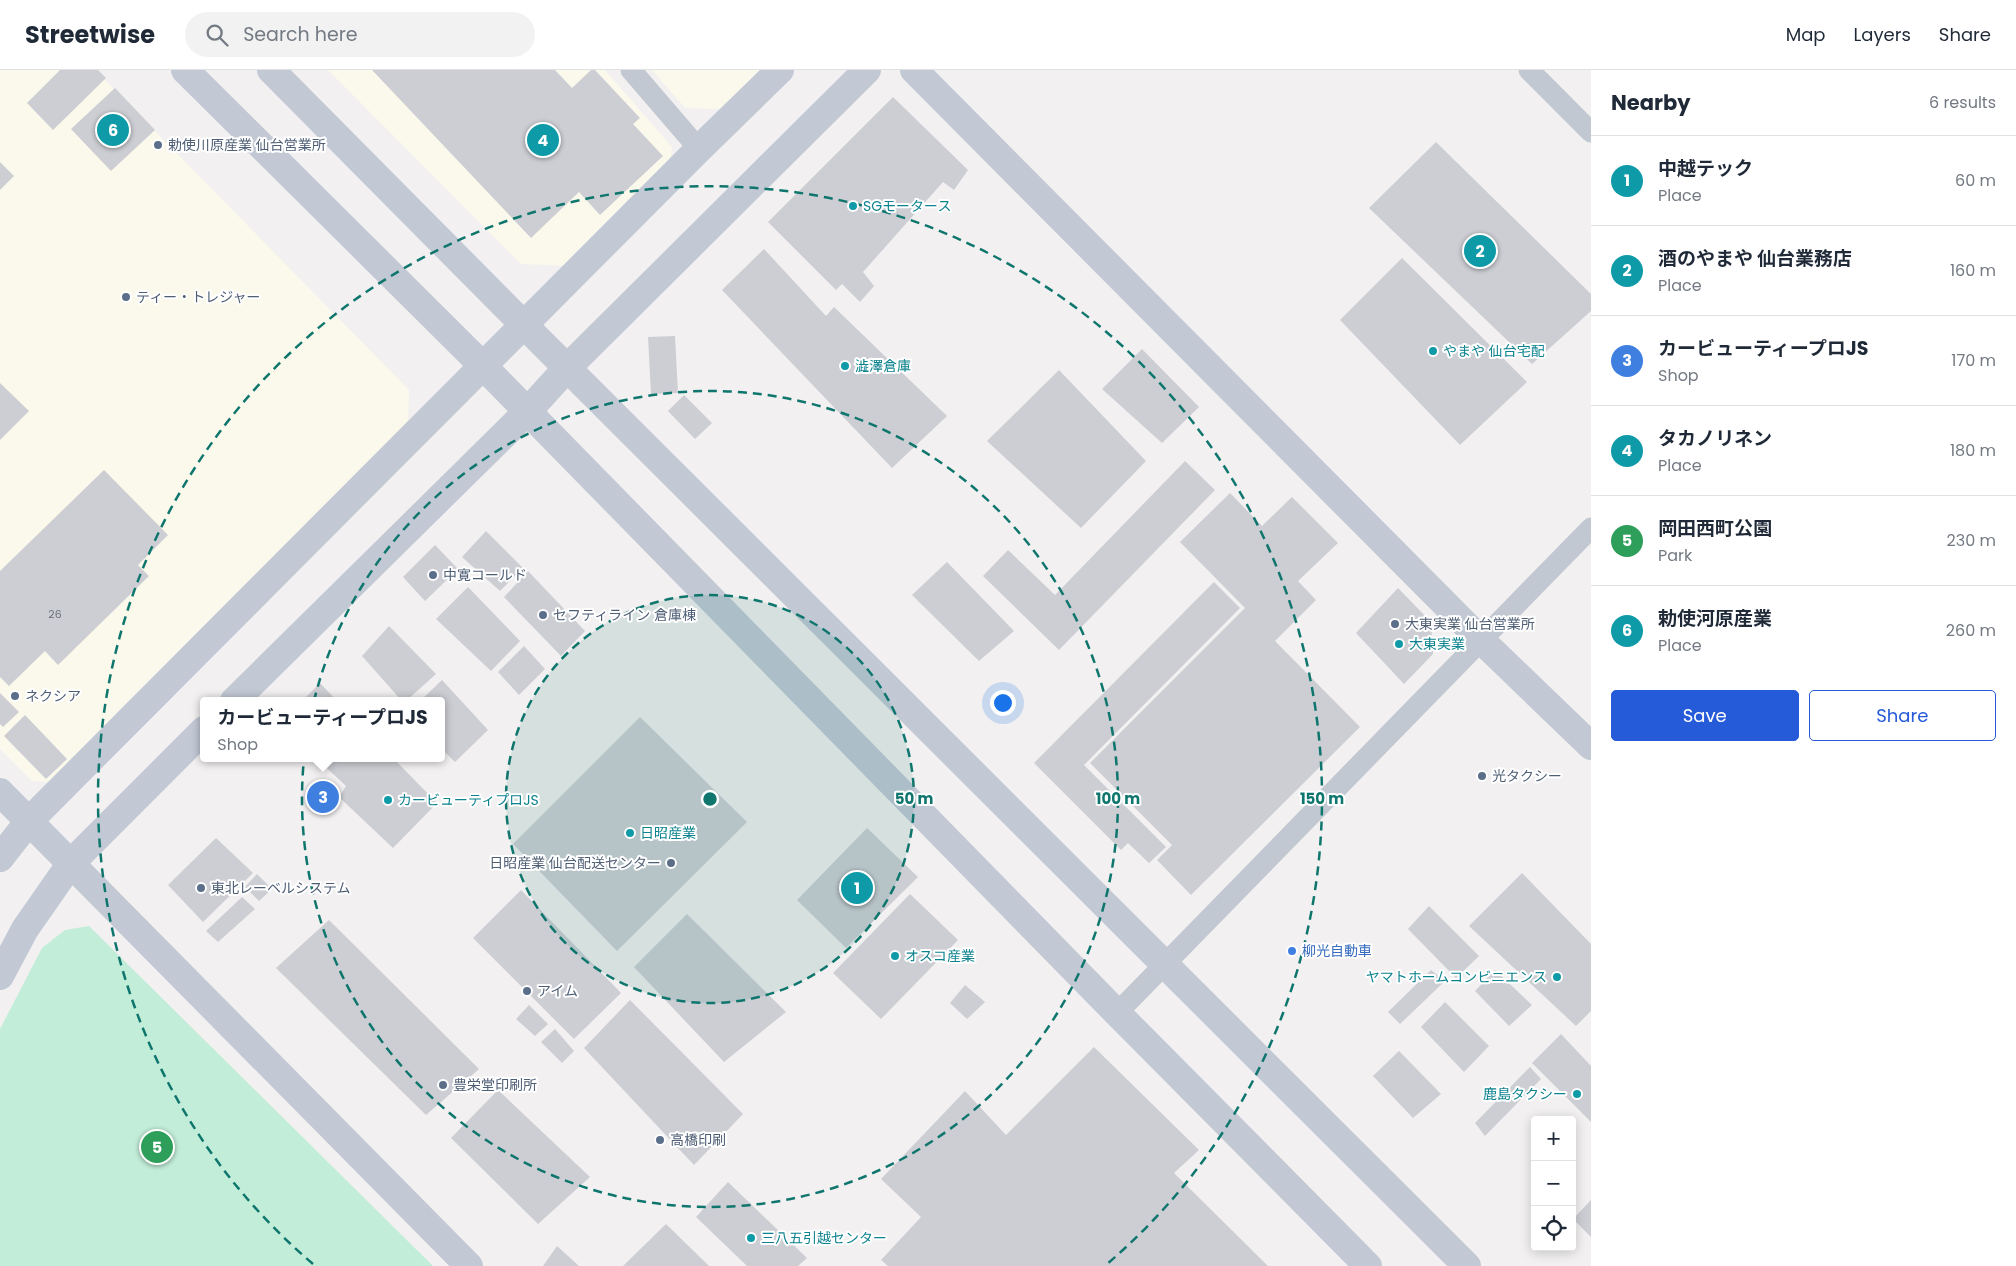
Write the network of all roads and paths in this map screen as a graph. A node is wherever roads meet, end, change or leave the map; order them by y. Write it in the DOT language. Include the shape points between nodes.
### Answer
graph roads {
  1 [pos="185,70"];
  2 [pos="271,70"];
  3 [pos="631,70"];
  4 [pos="780,70"];
  5 [pos="867,70"];
  6 [pos="914,70"];
  7 [pos="1529,70"];
  8 [pos="1591,132"];
  9 [pos="699,148"];
  10 [pos="524,325"];
  11 [pos="483,366"];
  12 [pos="567,368"];
  13 [pos="527,412"];
  14 [pos="1591,528"];
  15 [pos="1482,641"];
  16 [pos="238,697"];
  17 [pos="200,734"];
  18 [pos="1591,746"];
  19 [pos="0,792"];
  20 [pos="29,821"];
  21 [pos="0,858"];
  22 [pos="71,862"];
  23 [pos="1166,965"];
  24 [pos="0,976"];
  25 [pos="1117,1014"];
  26 [pos="469,1266"];
  27 [pos="1368,1266"];
  28 [pos="1467,1266"];
  1 -- 11 [label="street"];
  2 -- 10 [label="street"];
  3 -- 9 [label="street"];
  4 -- 9 [label="street"];
  5 -- 12 [label="street"];
  6 -- 15 [label="street"];
  7 -- 8 [label="street"];
  9 -- 10 [label="street"];
  10 -- 11 [label="street"];
  10 -- 12 [label="street"];
  11 -- 13 [label="street"];
  11 -- 20 [label="street"];
  12 -- 13 [label="street"];
  12 -- 23 [label="street"];
  13 -- 16 [label="street"];
  13 -- 25 [label="street"];
  14 -- 15 [label="street"];
  15 -- 18 [label="street"];
  15 -- 23 [label="street"];
  17 -- 22 [label="street"];
  19 -- 20 [label="street"];
  20 -- 21 [label="street"];
  20 -- 22 [label="street"];
  22 -- 24 [label="street" via="25,929"];
  22 -- 26 [label="street"];
  23 -- 25 [label="street"];
  23 -- 28 [label="street"];
  25 -- 27 [label="street"];
}
